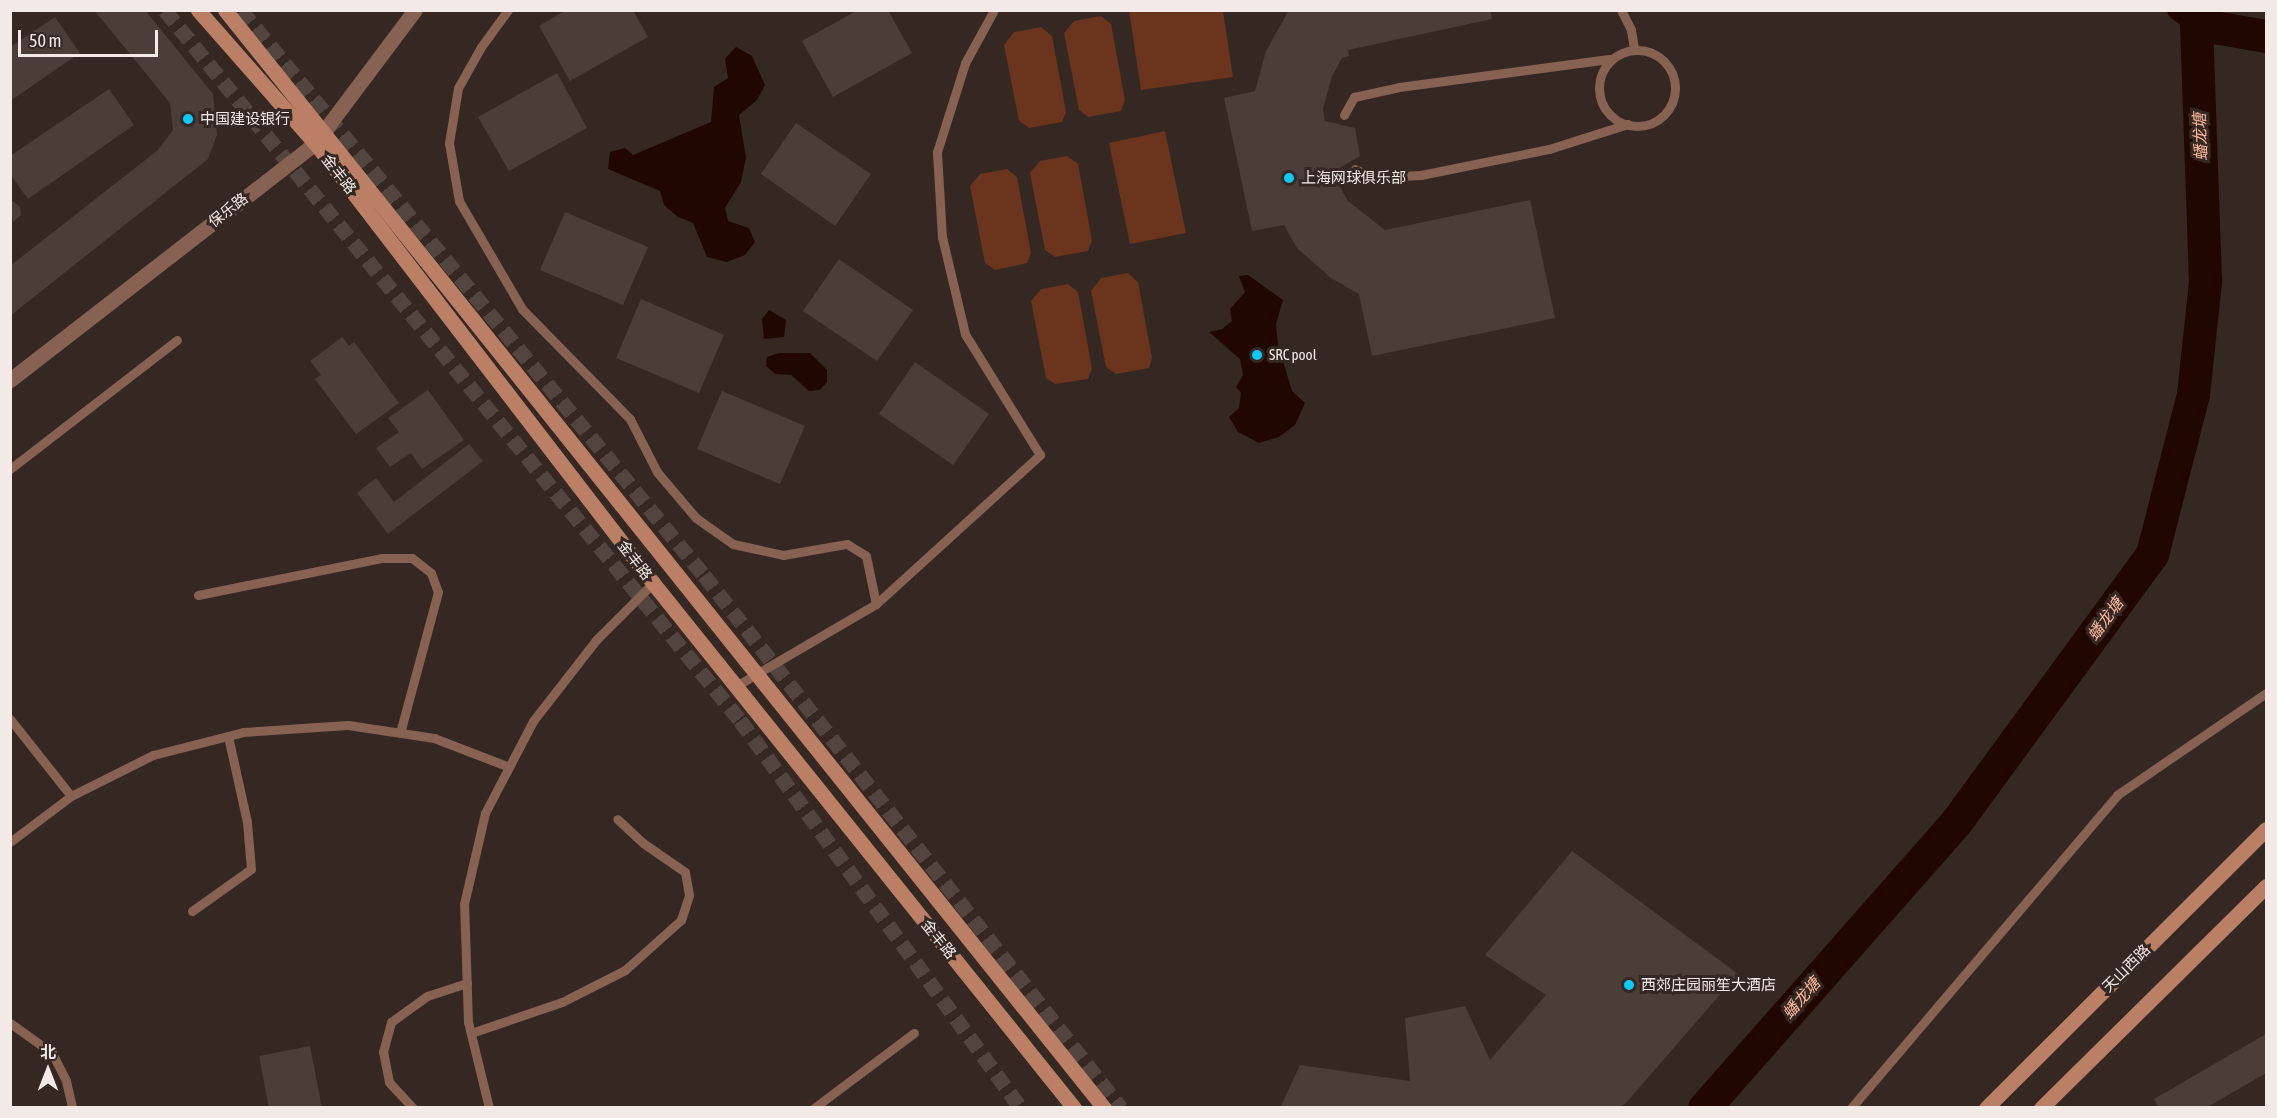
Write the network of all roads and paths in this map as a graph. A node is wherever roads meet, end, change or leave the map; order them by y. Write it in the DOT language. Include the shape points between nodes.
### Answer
graph roads {
  1 [pos="198,10"];
  2 [pos="225,10"];
  3 [pos="415,10"];
  4 [pos="508,10"];
  5 [pos="994,10"];
  6 [pos="1621,10"];
  7 [pos="1634,48"];
  8 [pos="1609,59"];
  9 [pos="1344,115"];
  10 [pos="1628,124"];
  11 [pos="319,137"];
  12 [pos="1355,169"];
  13 [pos="177,340"];
  14 [pos="10,380"];
  15 [pos="10,469"];
  16 [pos="653,582"];
  17 [pos="198,595"];
  18 [pos="876,604"];
  19 [pos="756,674"];
  20 [pos="736,686"];
  21 [pos="2266,693"];
  22 [pos="10,719"];
  23 [pos="400,733"];
  24 [pos="228,736"];
  25 [pos="509,767"];
  26 [pos="71,796"];
  27 [pos="617,819"];
  28 [pos="2266,829"];
  29 [pos="10,842"];
  30 [pos="2266,886"];
  31 [pos="192,912"];
  32 [pos="467,983"];
  33 [pos="10,1023"];
  34 [pos="471,1033"];
  35 [pos="914,1033"];
  36 [pos="72,1107"];
  37 [pos="413,1107"];
  38 [pos="489,1107"];
  39 [pos="814,1107"];
  40 [pos="1074,1107"];
  41 [pos="1104,1107"];
  42 [pos="1851,1107"];
  43 [pos="1986,1107"];
  44 [pos="2041,1107"];
  1 -- 11 [label="main road, 金丰路"];
  2 -- 11 [label="main road, 金丰路"];
  3 -- 11 [label="street, 保乐路"];
  4 -- 18 [label="lane" via="458,88 449,143 459,201 522,309 630,419 657,471 696,518 733,544 783,555 847,544 866,556"];
  5 -- 18 [label="lane" via="965,63 937,152 942,237 965,334 1040,455"];
  6 -- 7 [label="lane"];
  7 -- 8 [label="lane"];
  7 -- 10 [label="lane" via="1665,59 1677,88 1665,116 1637,127"];
  8 -- 9 [label="lane" via="1399,87 1354,97"];
  8 -- 10 [label="lane" via="1597,88 1603,109"];
  10 -- 12 [label="lane" via="1549,149 1421,175 1373,177"];
  11 -- 14 [label="street, 保乐路"];
  11 -- 16 [label="main road, 金丰路"];
  11 -- 19 [label="main road"];
  13 -- 15 [label="lane"];
  16 -- 20 [label="main road, 金丰路"];
  16 -- 25 [label="lane" via="596,640 533,721"];
  17 -- 23 [label="lane" via="381,558 412,558 431,573 438,592"];
  18 -- 19 [label="lane"];
  19 -- 20 [label="lane"];
  19 -- 41 [label="main road"];
  20 -- 40 [label="main road, 金丰路"];
  21 -- 42 [label="lane" via="2117,795"];
  22 -- 26 [label="lane"];
  23 -- 24 [label="lane" via="348,725"];
  23 -- 25 [label="lane" via="434,738"];
  24 -- 26 [label="lane" via="153,755"];
  24 -- 31 [label="lane" via="248,822 251,869"];
  25 -- 32 [label="lane" via="485,813 464,904"];
  26 -- 29 [label="lane"];
  27 -- 34 [label="lane" via="685,872 689,895 681,920 625,970 562,1002"];
  28 -- 43 [label="main road, 天山西路"];
  30 -- 44 [label="main road"];
  32 -- 34 [label="lane"];
  32 -- 37 [label="lane" via="427,996 391,1022 383,1052 389,1082"];
  33 -- 36 [label="lane" via="52,1053 66,1081"];
  34 -- 38 [label="lane"];
  35 -- 39 [label="lane"];
}
